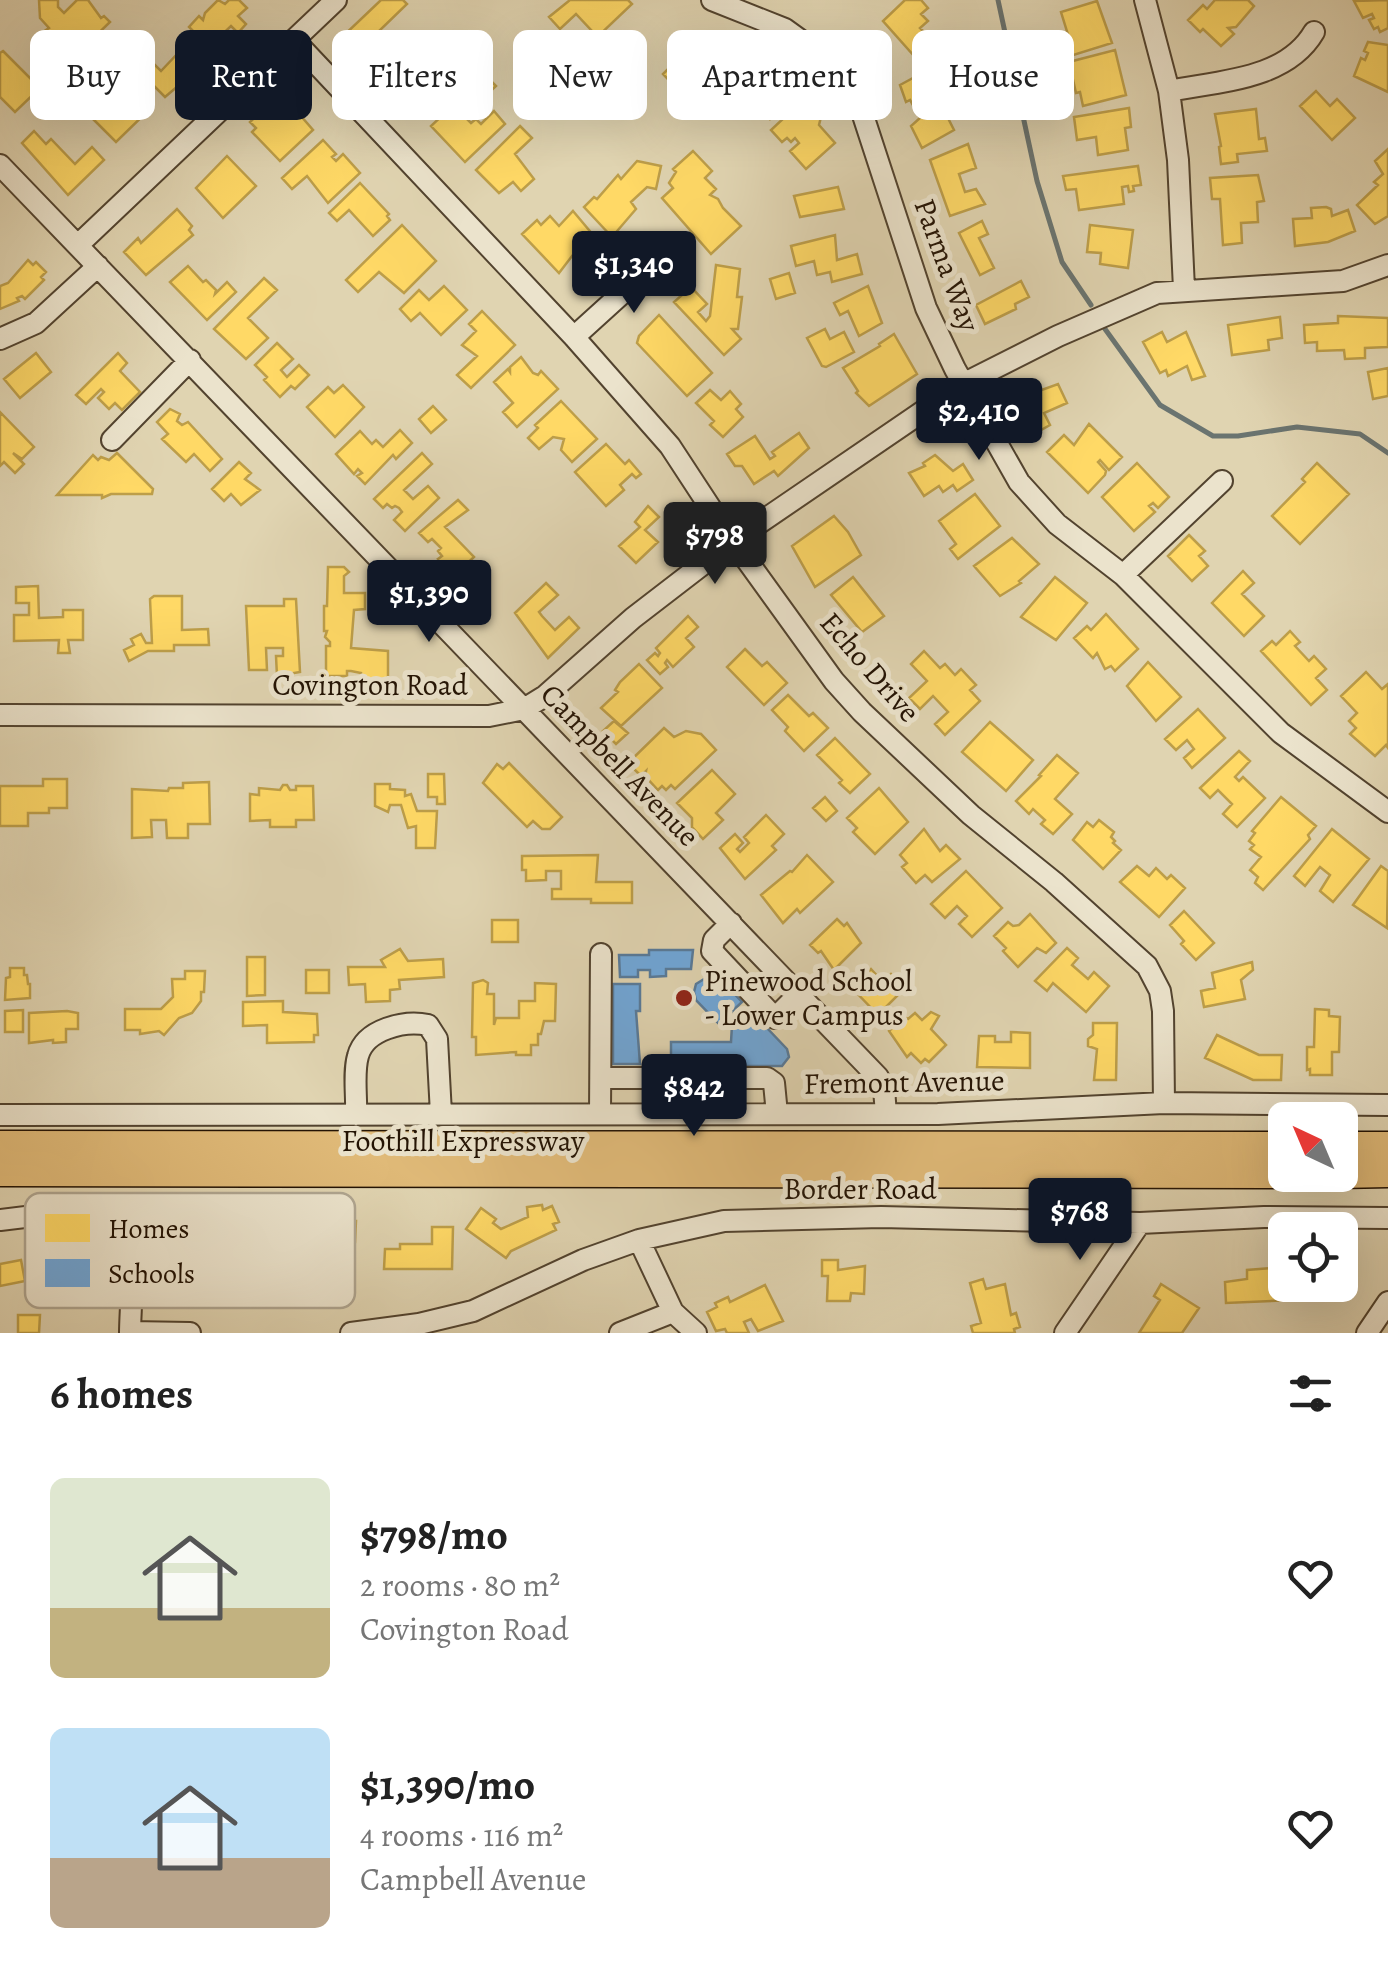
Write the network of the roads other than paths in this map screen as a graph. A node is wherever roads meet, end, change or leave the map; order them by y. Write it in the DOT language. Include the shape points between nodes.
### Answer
graph roads {
  1 [pos="336,0"];
  2 [pos="712,0"];
  3 [pos="1145,0"];
  4 [pos="304,30"];
  5 [pos="1314,32"];
  6 [pos="312,59"];
  7 [pos="1169,91"];
  8 [pos="209,120"];
  9 [pos="0,165"];
  10 [pos="78,244"];
  11 [pos="661,258"];
  12 [pos="1388,265"];
  13 [pos="98,266"];
  14 [pos="1184,289"];
  15 [pos="574,336"];
  16 [pos="0,339"];
  17 [pos="190,360"];
  18 [pos="963,384"];
  19 [pos="112,440"];
  20 [pos="1222,481"];
  21 [pos="734,541"];
  22 [pos="1123,576"];
  23 [pos="524,709"];
  24 [pos="0,715"];
  25 [pos="1388,812"];
  26 [pos="730,923"];
  27 [pos="601,954"];
  28 [pos="799,994"];
  29 [pos="601,1078"];
  30 [pos="1164,1104"];
  31 [pos="1388,1105"];
  32 [pos="0,1114"];
  33 [pos="440,1114"];
  34 [pos="600,1114"];
  35 [pos="778,1114"];
  36 [pos="886,1114"];
  37 [pos="356,1115"];
  38 [pos="0,1145"];
  39 [pos="1268,1146"];
  40 [pos="1358,1146"];
  41 [pos="1388,1146"];
  42 [pos="0,1172"];
  43 [pos="1268,1174"];
  44 [pos="1358,1174"];
  45 [pos="1388,1174"];
  46 [pos="25,1217"];
  47 [pos="1388,1218"];
  48 [pos="0,1220"];
  49 [pos="1140,1223"];
  50 [pos="639,1240"];
  51 [pos="1388,1302"];
  52 [pos="673,1312"];
  53 [pos="130,1332"];
  54 [pos="190,1333"];
  55 [pos="351,1333"];
  56 [pos="620,1333"];
  57 [pos="696,1333"];
  58 [pos="1065,1333"];
  59 [pos="1367,1333"];
  1 -- 4 [label="street"];
  2 -- 18 [label="street, Parma Way" via="785,29 821,55 858,100 926,308"];
  3 -- 7 [label="street"];
  5 -- 7 [label="street" via="1304,48 1268,72"];
  6 -- 15 [label="street, Echo Drive"];
  7 -- 14 [label="street"];
  8 -- 10 [label="street"];
  9 -- 10 [label="street, Campbell Avenue"];
  10 -- 13 [label="street, Campbell Avenue"];
  11 -- 15 [label="street"];
  12 -- 14 [label="street, Covington Road" via="1343,281"];
  13 -- 16 [label="street" via="36,323"];
  13 -- 17 [label="street, Campbell Avenue"];
  14 -- 18 [label="street, Covington Road" via="1125,306"];
  15 -- 21 [label="street, Echo Drive" via="670,446"];
  17 -- 19 [label="street"];
  17 -- 23 [label="street, Campbell Avenue"];
  18 -- 21 [label="street, Covington Road"];
  18 -- 22 [label="street, Parma Way" via="1018,482 1057,524"];
  20 -- 22 [label="street"];
  21 -- 23 [label="street, Covington Road"];
  21 -- 30 [label="street, Echo Drive" via="862,712 1147,966 1163,1011"];
  22 -- 25 [label="street, Parma Way" via="1281,732"];
  23 -- 24 [label="street, Covington Road" via="489,716"];
  23 -- 26 [label="street, Campbell Avenue"];
  26 -- 28 [label="street, Campbell Avenue"];
  26 -- 28 [label="street" via="712,951 775,1018"];
  27 -- 29 [label="street"];
  28 -- 36 [label="street, Campbell Avenue" via="878,1077"];
  29 -- 34 [label="street"];
  29 -- 35 [label="street" via="767,1078 774,1083"];
  30 -- 31 [label="street, Fremont Avenue"];
  30 -- 36 [label="street, Fremont Avenue"];
  32 -- 37 [label="street, Fremont Avenue"];
  33 -- 34 [label="street, Fremont Avenue"];
  33 -- 37 [label="street, Fremont Avenue"];
  33 -- 37 [label="street" via="437,1039 428,1025 413,1022 367,1041 358,1056"];
  34 -- 35 [label="street, Fremont Avenue"];
  35 -- 36 [label="street, Fremont Avenue"];
  38 -- 39 [label="highway, Foothill Expressway"];
  40 -- 41 [label="highway"];
  42 -- 43 [label="highway, Foothill Expressway"];
  44 -- 45 [label="highway"];
  46 -- 48 [label="street"];
  47 -- 49 [label="street, Border Road"];
  49 -- 50 [label="street, Border Road" via="724,1221"];
  49 -- 58 [label="street"];
  50 -- 52 [label="street"];
  50 -- 55 [label="street, Border Road" via="472,1310"];
  51 -- 59 [label="street"];
  52 -- 56 [label="street"];
  52 -- 57 [label="street"];
  53 -- 54 [label="street"];
}
